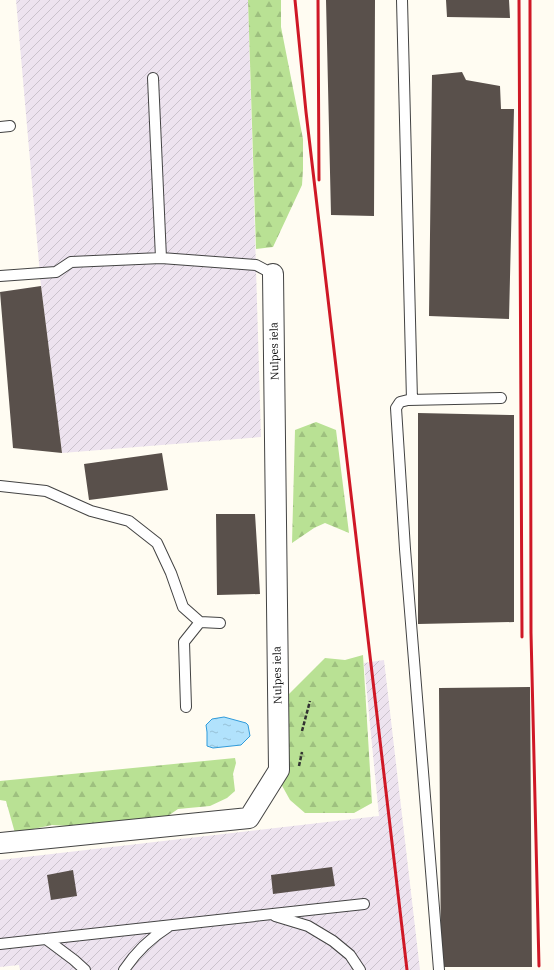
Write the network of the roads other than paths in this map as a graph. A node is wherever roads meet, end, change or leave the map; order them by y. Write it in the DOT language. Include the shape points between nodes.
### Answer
graph roads {
  1 [pos="402,0"];
  2 [pos="154,78"];
  3 [pos="161,258"];
  4 [pos="273,274"];
  5 [pos="0,276"];
  6 [pos="501,398"];
  7 [pos="412,400"];
  8 [pos="0,486"];
  9 [pos="200,622"];
  10 [pos="220,622"];
  11 [pos="186,708"];
  12 [pos="0,843"];
  13 [pos="364,904"];
  14 [pos="270,914"];
  15 [pos="170,926"];
  16 [pos="46,940"];
  17 [pos="0,944"];
  18 [pos="85,970"];
  19 [pos="124,970"];
  20 [pos="360,970"];
  21 [pos="439,970"];
  1 -- 7 [label="lane"];
  2 -- 3 [label="lane"];
  3 -- 4 [label="lane" via="256,265"];
  3 -- 5 [label="lane" via="70,262 56,272"];
  4 -- 12 [label="street, Nulpes iela" via="278,770 249,818"];
  6 -- 7 [label="lane"];
  7 -- 21 [label="lane" via="400,402 396,408 404,549"];
  8 -- 9 [label="lane" via="46,491 91,511 129,521 157,543 183,606"];
  9 -- 10 [label="lane"];
  9 -- 11 [label="lane" via="184,642"];
  13 -- 14 [label="lane"];
  14 -- 15 [label="lane"];
  14 -- 20 [label="lane" via="308,926 333,941 350,955"];
  15 -- 16 [label="lane"];
  15 -- 19 [label="lane" via="152,937"];
  16 -- 17 [label="lane"];
  16 -- 18 [label="lane"];
}
